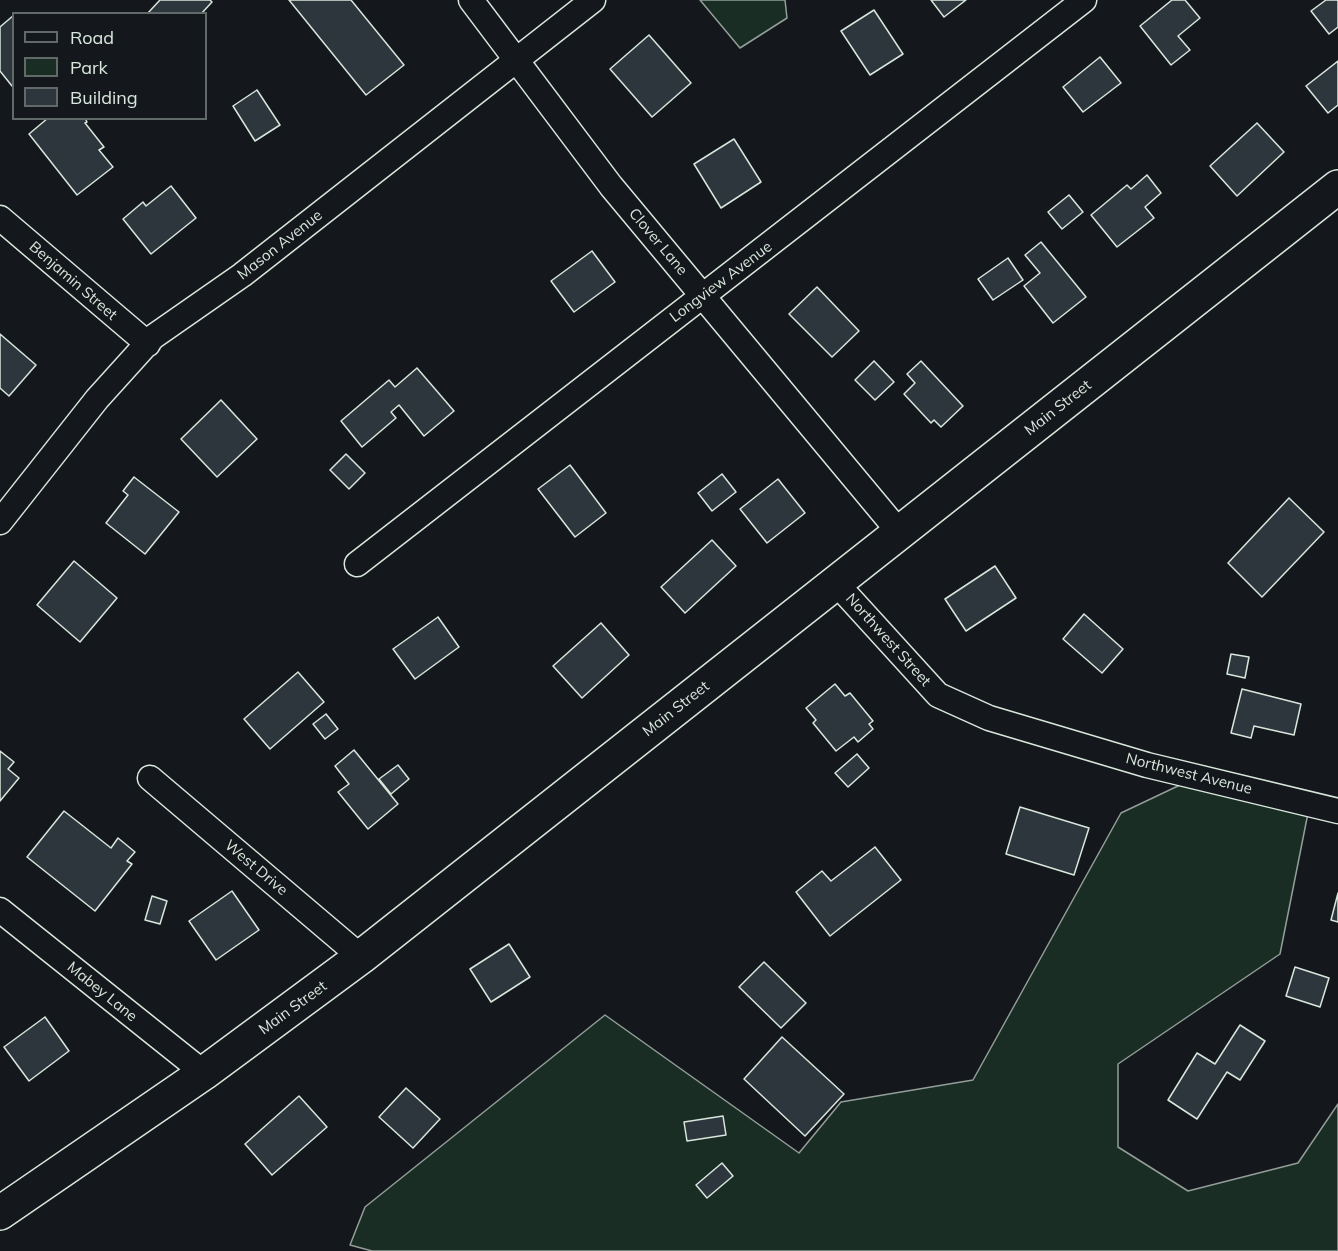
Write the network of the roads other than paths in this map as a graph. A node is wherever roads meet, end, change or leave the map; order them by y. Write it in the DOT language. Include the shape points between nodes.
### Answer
graph roads {
  1 [pos="471,0"];
  2 [pos="593,0"];
  3 [pos="1084,0"];
  4 [pos="517,61"];
  5 [pos="1333,199"];
  6 [pos="0,218"];
  7 [pos="703,296"];
  8 [pos="148,344"];
  9 [pos="0,522"];
  10 [pos="900,533"];
  11 [pos="357,564"];
  12 [pos="836,583"];
  13 [pos="1042,734"];
  14 [pos="150,778"];
  15 [pos="1338,811"];
  16 [pos="0,910"];
  17 [pos="361,957"];
  18 [pos="204,1073"];
  19 [pos="0,1213"];
  1 -- 4 [label="street, Clover Lane"];
  2 -- 4 [label="street, Mason Avenue"];
  3 -- 7 [label="street, Longview Avenue"];
  4 -- 7 [label="street, Clover Lane" via="610,186"];
  4 -- 8 [label="street, Mason Avenue"];
  5 -- 10 [label="main road, Main Street"];
  6 -- 8 [label="street, Benjamin Street"];
  7 -- 10 [label="street, Clover Lane"];
  7 -- 11 [label="street, Longview Avenue"];
  8 -- 9 [label="street, Mason Avenue" via="97,399"];
  10 -- 12 [label="main road, Main Street"];
  12 -- 13 [label="street, Northwest Street" via="938,695 989,718"];
  12 -- 17 [label="main road, Main Street"];
  13 -- 15 [label="street, Northwest Avenue" via="1147,765"];
  14 -- 17 [label="street, West Drive"];
  16 -- 18 [label="street, Mabey Lane"];
  17 -- 18 [label="main road, Main Street"];
  18 -- 19 [label="main road, Main Street"];
}
